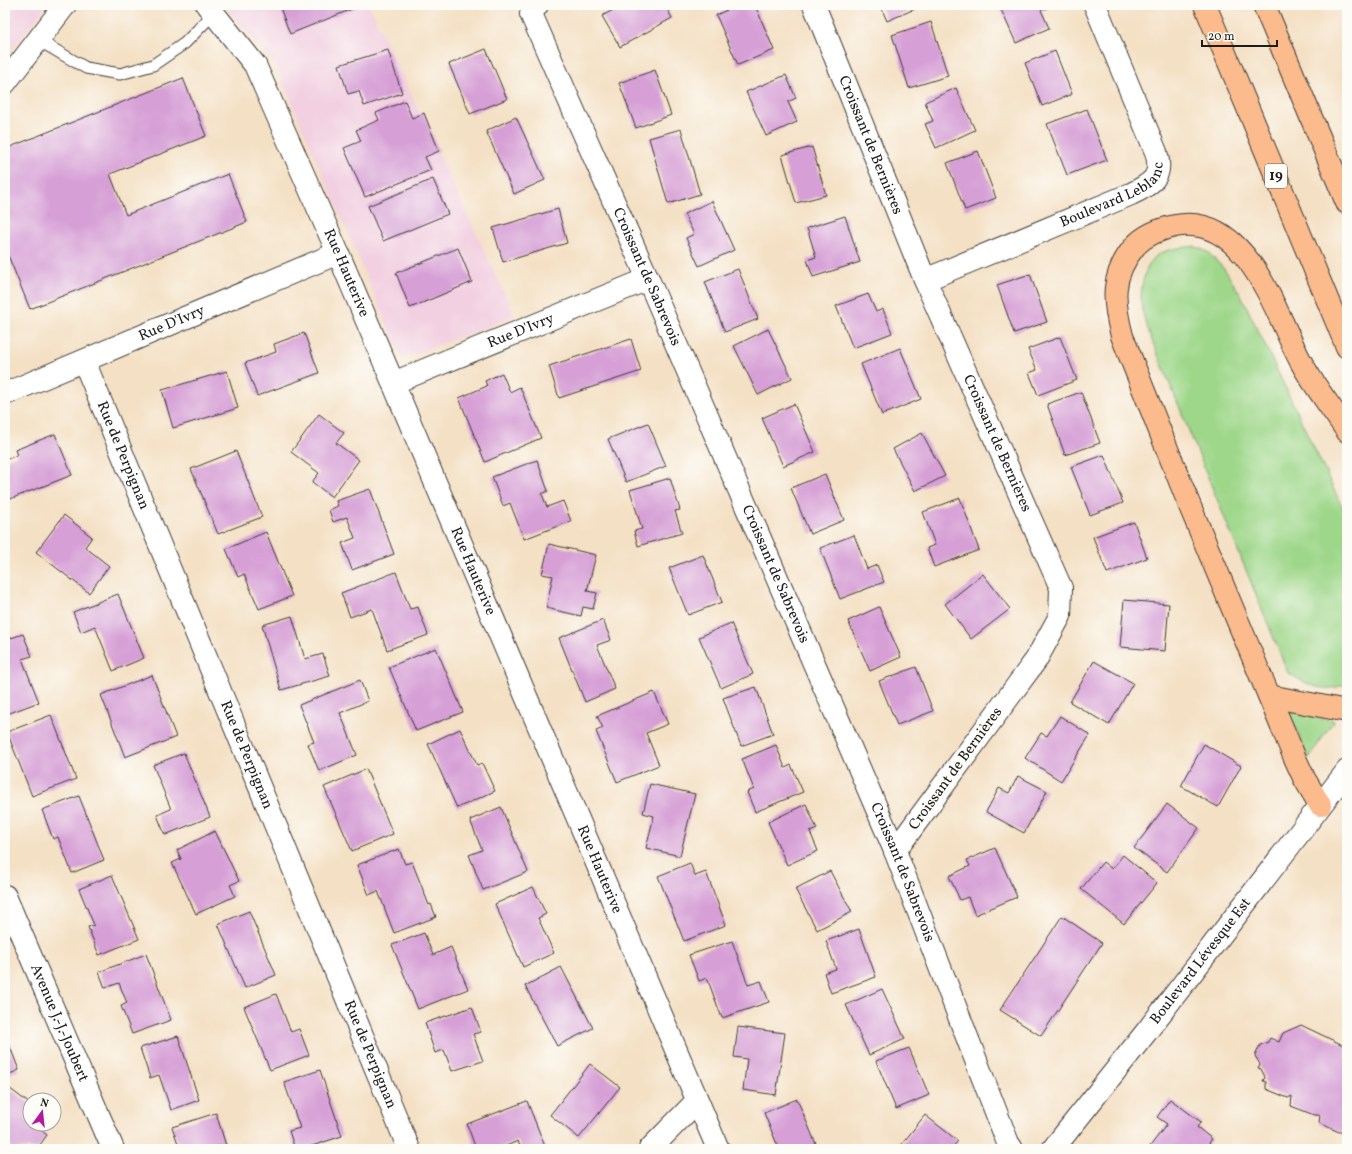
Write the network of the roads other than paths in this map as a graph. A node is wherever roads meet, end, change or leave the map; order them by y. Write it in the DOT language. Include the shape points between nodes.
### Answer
graph roads {
  1 [pos="65,5"];
  2 [pos="537,5"];
  3 [pos="814,5"];
  4 [pos="1096,5"];
  5 [pos="1205,5"];
  6 [pos="1264,5"];
  7 [pos="211,9"];
  8 [pos="38,40"];
  9 [pos="5,83"];
  10 [pos="1347,203"];
  11 [pos="338,253"];
  12 [pos="648,279"];
  13 [pos="926,280"];
  14 [pos="1347,347"];
  15 [pos="84,361"];
  16 [pos="393,383"];
  17 [pos="5,394"];
  18 [pos="1347,431"];
  19 [pos="1269,696"];
  20 [pos="1347,711"];
  21 [pos="1347,771"];
  22 [pos="1320,805"];
  23 [pos="895,852"];
  24 [pos="5,896"];
  25 [pos="698,1101"];
  26 [pos="113,1149"];
  27 [pos="409,1149"];
  28 [pos="650,1149"];
  29 [pos="718,1149"];
  30 [pos="1012,1149"];
  31 [pos="1053,1149"];
  1 -- 8 [label="street"];
  2 -- 12 [label="street, Croissant de Sabrevois" via="531,14"];
  3 -- 13 [label="street, Croissant de Bernières"];
  4 -- 13 [label="street, Boulevard Leblanc" via="1156,152 1160,168 1158,174 1143,188 1131,194"];
  5 -- 14 [label="highway, 19"];
  6 -- 10 [label="highway"];
  7 -- 8 [label="lane" via="185,43 153,65 120,74 86,68"];
  7 -- 11 [label="street, Rue Hauterive" via="255,65"];
  8 -- 9 [label="street"];
  11 -- 15 [label="street, Rue D'Ivry"];
  11 -- 16 [label="street, Rue Hauterive"];
  12 -- 16 [label="street, Rue D'Ivry"];
  12 -- 23 [label="street, Croissant de Sabrevois"];
  13 -- 23 [label="street, Croissant de Bernières" via="1060,588 1060,616 1036,660"];
  15 -- 17 [label="street, Rue D'Ivry"];
  15 -- 27 [label="street, Rue de Perpignan"];
  16 -- 25 [label="street, Rue Hauterive"];
  18 -- 19 [label="highway" via="1301,362 1262,283 1233,242 1208,227 1180,225 1150,234 1128,254 1120,268 1114,294 1122,336"];
  19 -- 20 [label="highway"];
  19 -- 22 [label="highway" via="1304,778"];
  21 -- 22 [label="street, Boulevard Lévesque Est"];
  22 -- 31 [label="street, Boulevard Lévesque Est"];
  23 -- 30 [label="street, Croissant de Sabrevois"];
  24 -- 26 [label="street, Avenue J.-J.-Joubert"];
  25 -- 28 [label="street"];
  25 -- 29 [label="street, Rue Hauterive"];
}
